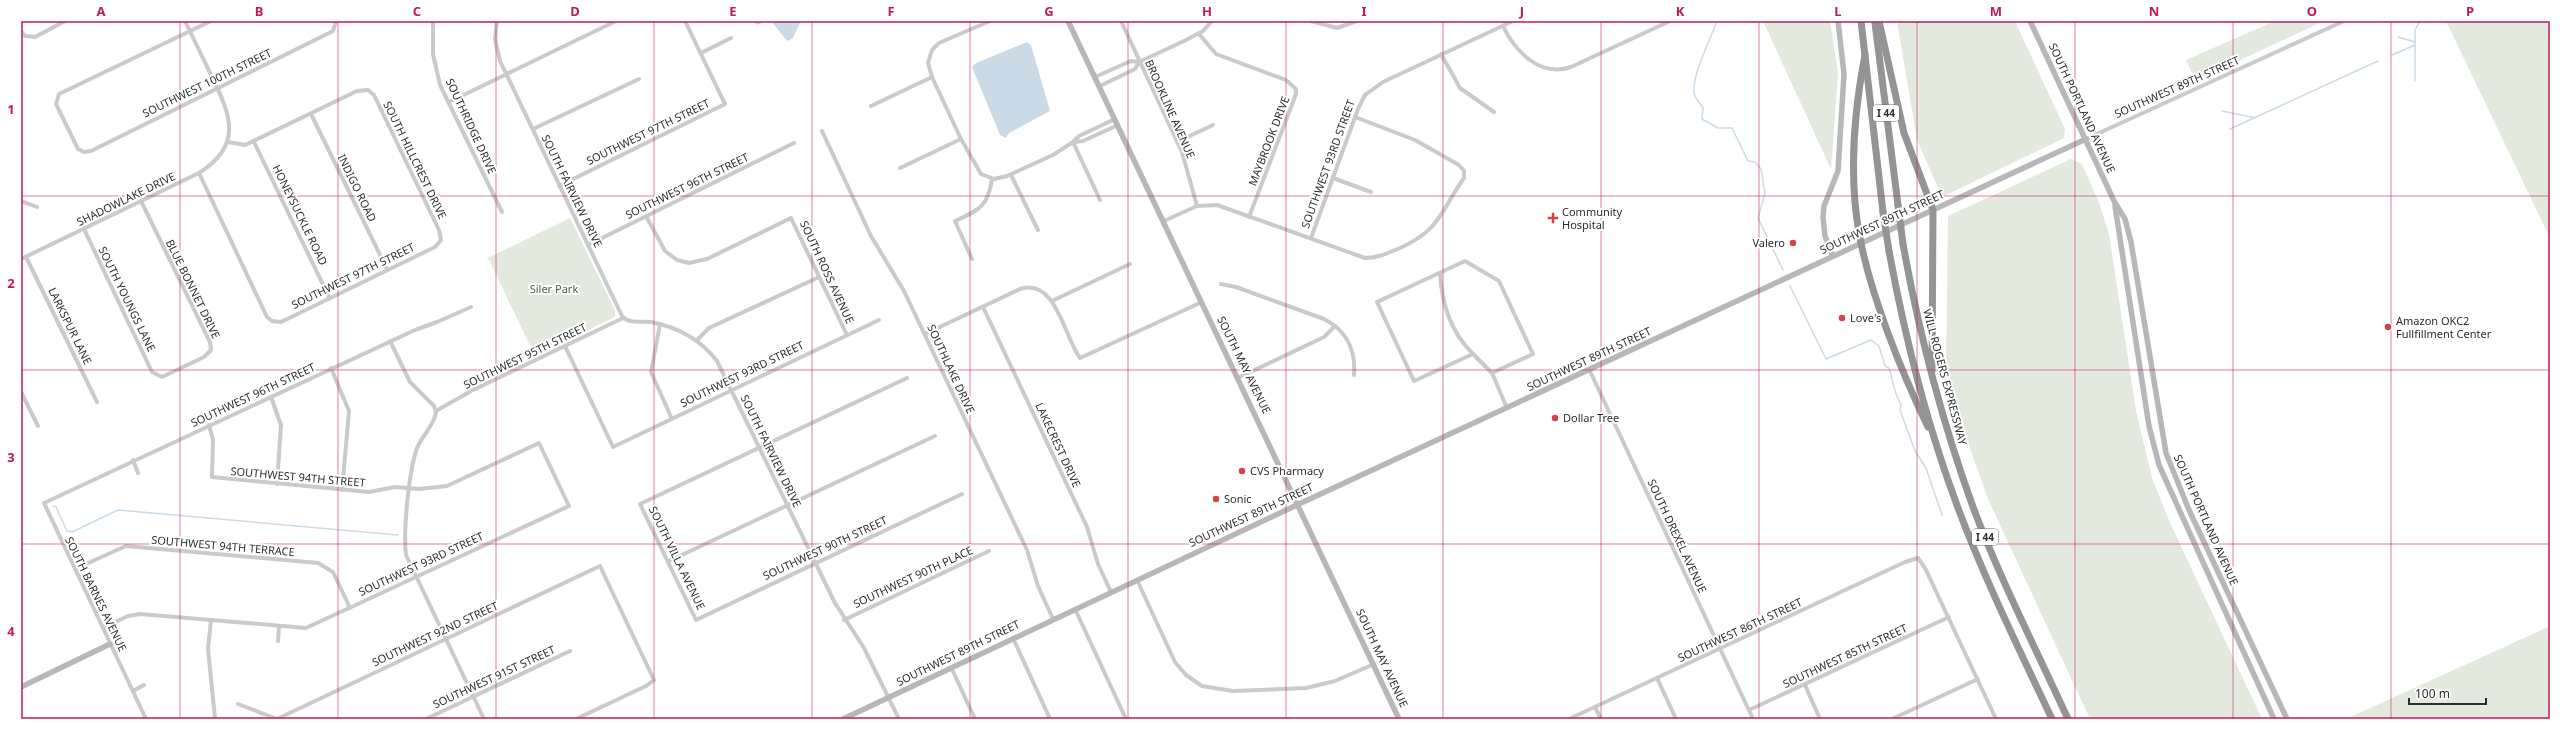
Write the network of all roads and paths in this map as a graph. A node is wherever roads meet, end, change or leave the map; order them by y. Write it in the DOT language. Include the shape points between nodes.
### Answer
graph roads {
  1 [pos="65,21"];
  2 [pos="185,21"];
  3 [pos="211,21"];
  4 [pos="336,21"];
  5 [pos="433,21"];
  6 [pos="497,21"];
  7 [pos="617,21"];
  8 [pos="685,21"];
  9 [pos="990,21"];
  10 [pos="1068,21"];
  11 [pos="1121,21"];
  12 [pos="1212,21"];
  13 [pos="1311,21"];
  14 [pos="1357,21"];
  15 [pos="1513,21"];
  16 [pos="1670,21"];
  17 [pos="1838,21"];
  18 [pos="1861,21"];
  19 [pos="1875,21"];
  20 [pos="1879,21"];
  21 [pos="2030,21"];
  22 [pos="2344,21"];
  23 [pos="1504,26"];
  24 [pos="21,31"];
  25 [pos="190,31"];
  26 [pos="1199,34"];
  27 [pos="731,38"];
  28 [pos="700,52"];
  29 [pos="1441,54"];
  30 [pos="1865,56"];
  31 [pos="1139,62"];
  32 [pos="506,74"];
  33 [pos="932,77"];
  34 [pos="1095,77"];
  35 [pos="639,79"];
  36 [pos="1100,86"];
  37 [pos="218,89"];
  38 [pos="448,102"];
  39 [pos="871,106"];
  40 [pos="1494,112"];
  41 [pos="311,114"];
  42 [pos="1355,117"];
  43 [pos="1117,122"];
  44 [pos="1213,125"];
  45 [pos="533,130"];
  46 [pos="822,131"];
  47 [pos="961,139"];
  48 [pos="2086,139"];
  49 [pos="228,142"];
  50 [pos="254,142"];
  51 [pos="1073,142"];
  52 [pos="1177,142"];
  53 [pos="794,143"];
  54 [pos="900,168"];
  55 [pos="199,173"];
  56 [pos="1011,175"];
  57 [pos="1333,178"];
  58 [pos="992,179"];
  59 [pos="558,186"];
  60 [pos="1371,192"];
  61 [pos="1100,200"];
  62 [pos="21,201"];
  63 [pos="141,201"];
  64 [pos="2115,203"];
  65 [pos="1197,206"];
  66 [pos="37,207"];
  67 [pos="1933,210"];
  68 [pos="502,212"];
  69 [pos="646,216"];
  70 [pos="1250,217"];
  71 [pos="1164,221"];
  72 [pos="84,229"];
  73 [pos="1038,230"];
  74 [pos="1311,238"];
  75 [pos="440,241"];
  76 [pos="1861,243"];
  77 [pos="588,245"];
  78 [pos="1833,256"];
  79 [pos="26,257"];
  80 [pos="21,259"];
  81 [pos="972,259"];
  82 [pos="1130,264"];
  83 [pos="387,269"];
  84 [pos="1440,272"];
  85 [pos="819,276"];
  86 [pos="1221,284"];
  87 [pos="329,297"];
  88 [pos="1052,301"];
  89 [pos="1202,302"];
  90 [pos="471,307"];
  91 [pos="983,307"];
  92 [pos="623,318"];
  93 [pos="879,320"];
  94 [pos="660,324"];
  95 [pos="1335,326"];
  96 [pos="925,334"];
  97 [pos="847,335"];
  98 [pos="390,341"];
  99 [pos="696,341"];
  100 [pos="565,346"];
  101 [pos="1473,354"];
  102 [pos="331,368"];
  103 [pos="1589,369"];
  104 [pos="1492,373"];
  105 [pos="1354,375"];
  106 [pos="156,376"];
  107 [pos="1932,377"];
  108 [pos="907,378"];
  109 [pos="1238,378"];
  110 [pos="732,390"];
  111 [pos="21,392"];
  112 [pos="270,397"];
  113 [pos="97,402"];
  114 [pos="1506,408"];
  115 [pos="436,411"];
  116 [pos="672,418"];
  117 [pos="209,425"];
  118 [pos="38,426"];
  119 [pos="935,436"];
  120 [pos="760,447"];
  121 [pos="1937,447"];
  122 [pos="133,460"];
  123 [pos="138,473"];
  124 [pos="277,484"];
  125 [pos="410,488"];
  126 [pos="342,490"];
  127 [pos="962,494"];
  128 [pos="44,503"];
  129 [pos="1299,504"];
  130 [pos="788,505"];
  131 [pos="569,506"];
  132 [pos="989,551"];
  133 [pos="669,561"];
  134 [pos="815,563"];
  135 [pos="75,569"];
  136 [pos="416,578"];
  137 [pos="1137,580"];
  138 [pos="1111,592"];
  139 [pos="350,608"];
  140 [pos="1075,609"];
  141 [pos="1949,617"];
  142 [pos="1054,619"];
  143 [pos="210,620"];
  144 [pos="696,620"];
  145 [pos="844,620"];
  146 [pos="279,627"];
  147 [pos="103,628"];
  148 [pos="1013,638"];
  149 [pos="446,639"];
  150 [pos="278,641"];
  151 [pos="110,644"];
  152 [pos="1720,649"];
  153 [pos="570,651"];
  154 [pos="1374,664"];
  155 [pos="951,667"];
  156 [pos="1657,678"];
  157 [pos="1978,679"];
  158 [pos="144,685"];
  159 [pos="1805,685"];
  160 [pos="21,688"];
  161 [pos="133,691"];
  162 [pos="473,697"];
  163 [pos="889,698"];
  164 [pos="238,704"];
  165 [pos="1595,707"];
  166 [pos="1749,710"];
  167 [pos="213,718"];
  168 [pos="146,719"];
  169 [pos="277,719"];
  170 [pos="426,719"];
  171 [pos="484,719"];
  172 [pos="576,719"];
  173 [pos="843,719"];
  174 [pos="899,719"];
  175 [pos="975,719"];
  176 [pos="1050,719"];
  177 [pos="1126,719"];
  178 [pos="1399,719"];
  179 [pos="1569,719"];
  180 [pos="1601,719"];
  181 [pos="1676,719"];
  182 [pos="1753,719"];
  183 [pos="1820,719"];
  184 [pos="1892,719"];
  185 [pos="1996,719"];
  186 [pos="2052,719"];
  187 [pos="2068,719"];
  188 [pos="2274,719"];
  189 [pos="2287,719"];
  1 -- 24 [label="street" via="35,37 26,37"];
  2 -- 25 [label="street"];
  3 -- 25 [label="street"];
  4 -- 37 [label="street, SOUTHWEST 100TH STREET" via="333,31"];
  5 -- 38 [label="street, SOUTHRIDGE DRIVE" via="434,64"];
  6 -- 32 [label="street, SOUTH FAIRVIEW DRIVE" via="496,48"];
  7 -- 32 [label="street"];
  8 -- 28 [label="street"];
  9 -- 33 [label="street" via="935,46 930,52 928,63"];
  10 -- 34 [label="main road, SOUTH MAY AVENUE"];
  11 -- 31 [label="street, BROOKLINE AVENUE"];
  12 -- 26 [label="street"];
  13 -- 14 [label="street" via="1337,28"];
  15 -- 23 [label="street, SOUTHWEST 93RD STREET"];
  16 -- 23 [label="street" via="1571,67 1556,70 1544,67 1520,53"];
  17 -- 78 [label="main road" via="1844,74 1838,171 1837,179 1824,206 1823,217 1824,236"];
  18 -- 30 [label="highway, I 44"];
  19 -- 107 [label="highway, WILL ROGERS EXPRESSWAY / I 44, bridge" via="1903,244"];
  20 -- 67 [label="highway" via="1902,125"];
  21 -- 48 [label="main road, SOUTH PORTLAND AVENUE"];
  22 -- 48 [label="street, SOUTHWEST 89TH STREET"];
  23 -- 29 [label="street, SOUTHWEST 93RD STREET"];
  25 -- 37 [label="street"];
  25 -- 37 [label="street, SOUTHWEST 100TH STREET" via="61,93 56,100 76,147 84,152 91,151"];
  26 -- 31 [label="street"];
  26 -- 70 [label="street, MAYBROOK DRIVE" via="1216,54 1290,82 1296,89"];
  27 -- 28 [label="street"];
  28 -- 59 [label="street, SOUTHWEST 97TH STREET" via="725,104"];
  29 -- 40 [label="street" via="1460,88"];
  29 -- 42 [label="street, SOUTHWEST 93RD STREET" via="1375,86 1364,98"];
  30 -- 76 [label="highway" via="1859,86 1854,178"];
  30 -- 121 [label="highway, I 44, bridge" via="1889,251 1908,344"];
  31 -- 34 [label="street" via="1131,61"];
  31 -- 36 [label="street" via="1135,69"];
  31 -- 52 [label="street, BROOKLINE AVENUE"];
  32 -- 38 [label="street"];
  32 -- 45 [label="street, SOUTH FAIRVIEW DRIVE"];
  33 -- 39 [label="street"];
  33 -- 47 [label="street"];
  34 -- 36 [label="main road, SOUTH MAY AVENUE"];
  35 -- 45 [label="street"];
  36 -- 43 [label="main road, SOUTH MAY AVENUE"];
  37 -- 49 [label="street" via="229,116"];
  38 -- 68 [label="street, SOUTHRIDGE DRIVE"];
  41 -- 50 [label="street"];
  41 -- 75 [label="street, SOUTH HILLCREST DRIVE" via="357,91 368,90 374,95 439,230"];
  41 -- 83 [label="street, INDIGO ROAD"];
  42 -- 57 [label="street, SOUTHWEST 93RD STREET"];
  42 -- 74 [label="street" via="1415,140 1459,165 1464,171 1464,178 1432,228 1418,239 1390,252 1365,258"];
  43 -- 51 [label="street" via="1079,136"];
  43 -- 71 [label="main road, SOUTH MAY AVENUE"];
  44 -- 52 [label="street"];
  45 -- 59 [label="street, SOUTH FAIRVIEW DRIVE"];
  46 -- 96 [label="street, SOUTHLAKE DRIVE" via="874,242 904,291"];
  47 -- 54 [label="street"];
  47 -- 58 [label="street" via="977,171"];
  48 -- 64 [label="main road, SOUTH PORTLAND AVENUE"];
  48 -- 67 [label="main road, SOUTHWEST 89TH STREET"];
  49 -- 50 [label="street" via="243,146"];
  49 -- 55 [label="street, SHADOWLAKE DRIVE" via="213,163"];
  50 -- 87 [label="street, HONEYSUCKLE ROAD"];
  51 -- 56 [label="street"];
  51 -- 61 [label="street"];
  52 -- 65 [label="street, BROOKLINE AVENUE"];
  53 -- 69 [label="street, SOUTHWEST 96TH STREET"];
  55 -- 63 [label="street, SHADOWLAKE DRIVE"];
  55 -- 87 [label="street, SOUTHWEST 97TH STREET" via="267,317 280,322"];
  56 -- 58 [label="street"];
  56 -- 73 [label="street"];
  57 -- 60 [label="street"];
  57 -- 74 [label="street, SOUTHWEST 93RD STREET"];
  58 -- 81 [label="street" via="988,198 982,207 955,221"];
  59 -- 77 [label="street, SOUTH FAIRVIEW DRIVE"];
  62 -- 66 [label="street"];
  63 -- 72 [label="street, SHADOWLAKE DRIVE"];
  63 -- 106 [label="street, BLUE BONNET DRIVE" via="211,345 210,352 204,357 164,376"];
  64 -- 188 [label="main road, SOUTH PORTLAND AVENUE" via="2156,457 2166,485"];
  64 -- 189 [label="main road, SOUTH PORTLAND AVENUE" via="2125,219 2131,242 2166,454"];
  65 -- 70 [label="street" via="1217,205"];
  65 -- 71 [label="street"];
  67 -- 76 [label="main road, SOUTHWEST 89TH STREET"];
  67 -- 107 [label="highway"];
  69 -- 77 [label="street, SOUTHWEST 96TH STREET"];
  69 -- 85 [label="street, SOUTH ROSS AVENUE" via="665,251 677,260 689,263 707,258 791,218"];
  70 -- 74 [label="street"];
  71 -- 89 [label="main road, SOUTH MAY AVENUE"];
  72 -- 79 [label="street, SHADOWLAKE DRIVE"];
  72 -- 106 [label="street, SOUTH YOUNGS LANE"];
  75 -- 83 [label="street, SOUTHWEST 97TH STREET" via="434,247"];
  76 -- 78 [label="main road, SOUTHWEST 89TH STREET"];
  76 -- 121 [label="highway" via="1874,289 1907,381"];
  77 -- 92 [label="street, SOUTH FAIRVIEW DRIVE"];
  78 -- 103 [label="main road, SOUTHWEST 89TH STREET"];
  79 -- 80 [label="street, SHADOWLAKE DRIVE"];
  79 -- 113 [label="street, LARKSPUR LANE"];
  82 -- 88 [label="street"];
  83 -- 87 [label="street, SOUTHWEST 97TH STREET"];
  84 -- 101 [label="street" via="1442,299 1448,317 1462,343"];
  84 -- 101 [label="street" via="1377,302 1414,381"];
  84 -- 104 [label="street" via="1465,261 1499,281 1533,354"];
  85 -- 97 [label="street, SOUTH ROSS AVENUE"];
  85 -- 99 [label="street" via="708,329"];
  86 -- 95 [label="street" via="1324,319"];
  88 -- 89 [label="street" via="1080,358"];
  88 -- 91 [label="street" via="1043,291 1027,287"];
  89 -- 109 [label="main road, SOUTH MAY AVENUE"];
  90 -- 98 [label="street, SOUTHWEST 96TH STREET"];
  91 -- 96 [label="street"];
  91 -- 138 [label="street, LAKECREST DRIVE" via="1087,527 1098,564"];
  92 -- 94 [label="street, SOUTH FAIRVIEW DRIVE" via="628,321"];
  92 -- 100 [label="street, SOUTHWEST 95TH STREET"];
  93 -- 97 [label="street, SOUTHWEST 93RD STREET"];
  94 -- 99 [label="street, SOUTH FAIRVIEW DRIVE" via="682,332"];
  94 -- 116 [label="street" via="651,372"];
  95 -- 105 [label="street" via="1344,334 1353,349"];
  95 -- 109 [label="street" via="1324,337"];
  96 -- 142 [label="street, SOUTHLAKE DRIVE" via="1028,550 1038,586"];
  97 -- 110 [label="street, SOUTHWEST 93RD STREET"];
  98 -- 102 [label="street, SOUTHWEST 96TH STREET"];
  98 -- 115 [label="street" via="410,382"];
  99 -- 110 [label="street, SOUTH FAIRVIEW DRIVE" via="717,361"];
  100 -- 115 [label="street, SOUTHWEST 95TH STREET" via="471,391"];
  100 -- 116 [label="street, SOUTHWEST 93RD STREET" via="613,447"];
  101 -- 104 [label="street"];
  102 -- 112 [label="street, SOUTHWEST 96TH STREET"];
  102 -- 126 [label="street" via="349,411"];
  103 -- 114 [label="main road, SOUTHWEST 89TH STREET"];
  103 -- 152 [label="street, SOUTH DREXEL AVENUE"];
  104 -- 114 [label="street"];
  107 -- 187 [label="highway, WILL ROGERS EXPRESSWAY / I 44" via="1954,451 1987,541"];
  108 -- 120 [label="street"];
  109 -- 129 [label="main road, SOUTH MAY AVENUE"];
  110 -- 116 [label="street, SOUTHWEST 93RD STREET"];
  110 -- 120 [label="street, SOUTH FAIRVIEW DRIVE"];
  111 -- 118 [label="street"];
  112 -- 117 [label="street, SOUTHWEST 96TH STREET"];
  112 -- 124 [label="street" via="281,425"];
  114 -- 129 [label="main road, SOUTHWEST 89TH STREET"];
  115 -- 125 [label="street" via="435,419 415,454"];
  117 -- 122 [label="street, SOUTHWEST 96TH STREET"];
  117 -- 124 [label="street, SOUTHWEST 94TH STREET" via="213,440 212,477"];
  119 -- 130 [label="street"];
  120 -- 130 [label="street, SOUTH FAIRVIEW DRIVE"];
  120 -- 133 [label="street, SOUTH VILLA AVENUE" via="640,504"];
  121 -- 186 [label="highway, I 44" via="1977,558"];
  122 -- 123 [label="street"];
  122 -- 128 [label="street, SOUTHWEST 96TH STREET"];
  124 -- 126 [label="street, SOUTHWEST 94TH STREET"];
  125 -- 126 [label="street, SOUTHWEST 94TH STREET" via="395,487 369,492"];
  125 -- 131 [label="street, SOUTHWEST 94TH STREET" via="430,489 447,486 539,443"];
  125 -- 136 [label="street" via="406,550"];
  127 -- 134 [label="street, SOUTHWEST 90TH STREET"];
  128 -- 135 [label="street, SOUTH BARNES AVENUE"];
  129 -- 137 [label="main road, SOUTHWEST 89TH STREET"];
  129 -- 154 [label="main road, SOUTH MAY AVENUE"];
  130 -- 133 [label="street"];
  130 -- 134 [label="street, SOUTH FAIRVIEW DRIVE"];
  131 -- 136 [label="street, SOUTHWEST 93RD STREET"];
  132 -- 145 [label="street, SOUTHWEST 90TH PLACE"];
  133 -- 144 [label="street, SOUTH VILLA AVENUE"];
  134 -- 144 [label="street, SOUTHWEST 90TH STREET"];
  134 -- 145 [label="street, SOUTH FAIRVIEW DRIVE"];
  135 -- 139 [label="street, SOUTHWEST 94TH TERRACE" via="126,546 318,564 333,572"];
  135 -- 147 [label="street, SOUTH BARNES AVENUE"];
  136 -- 139 [label="street, SOUTHWEST 93RD STREET"];
  136 -- 149 [label="street"];
  137 -- 138 [label="main road, SOUTHWEST 89TH STREET"];
  137 -- 154 [label="street" via="1172,656 1191,679 1215,690 1295,690 1334,681"];
  138 -- 140 [label="main road, SOUTHWEST 89TH STREET"];
  139 -- 146 [label="street, SOUTHWEST 93RD STREET" via="306,628"];
  140 -- 142 [label="main road, SOUTHWEST 89TH STREET"];
  140 -- 177 [label="street"];
  141 -- 152 [label="street, SOUTHWEST 86TH STREET" via="1926,568 1918,558"];
  141 -- 157 [label="street"];
  141 -- 159 [label="street, SOUTHWEST 85TH STREET"];
  142 -- 148 [label="main road, SOUTHWEST 89TH STREET"];
  143 -- 146 [label="street, SOUTHWEST 93RD STREET"];
  143 -- 147 [label="street, SOUTHWEST 93RD STREET" via="137,614"];
  143 -- 167 [label="street" via="208,649"];
  145 -- 163 [label="street, SOUTH FAIRVIEW DRIVE" via="864,648"];
  146 -- 150 [label="street"];
  147 -- 151 [label="street, SOUTH BARNES AVENUE"];
  148 -- 155 [label="main road, SOUTHWEST 89TH STREET"];
  148 -- 176 [label="street"];
  149 -- 162 [label="street"];
  149 -- 169 [label="street, SOUTHWEST 92ND STREET"];
  149 -- 172 [label="street, SOUTHWEST 92ND STREET" via="600,566 654,680"];
  151 -- 160 [label="main road"];
  151 -- 161 [label="street, SOUTH BARNES AVENUE"];
  152 -- 156 [label="street, SOUTHWEST 86TH STREET"];
  152 -- 166 [label="street, SOUTH DREXEL AVENUE"];
  153 -- 162 [label="street, SOUTHWEST 91ST STREET"];
  154 -- 178 [label="main road, SOUTH MAY AVENUE"];
  155 -- 163 [label="main road, SOUTHWEST 89TH STREET"];
  155 -- 175 [label="street"];
  156 -- 165 [label="street, SOUTHWEST 86TH STREET"];
  156 -- 181 [label="street"];
  157 -- 184 [label="street"];
  157 -- 185 [label="street"];
  158 -- 161 [label="street"];
  159 -- 166 [label="street, SOUTHWEST 85TH STREET"];
  159 -- 183 [label="street"];
  161 -- 168 [label="street, SOUTH BARNES AVENUE"];
  162 -- 170 [label="street, SOUTHWEST 91ST STREET"];
  162 -- 171 [label="street"];
  163 -- 173 [label="main road, SOUTHWEST 89TH STREET"];
  163 -- 174 [label="street, SOUTH FAIRVIEW DRIVE"];
  164 -- 169 [label="street"];
  165 -- 179 [label="street, SOUTHWEST 86TH STREET"];
  165 -- 180 [label="street"];
  166 -- 182 [label="street, SOUTH DREXEL AVENUE"];
}
